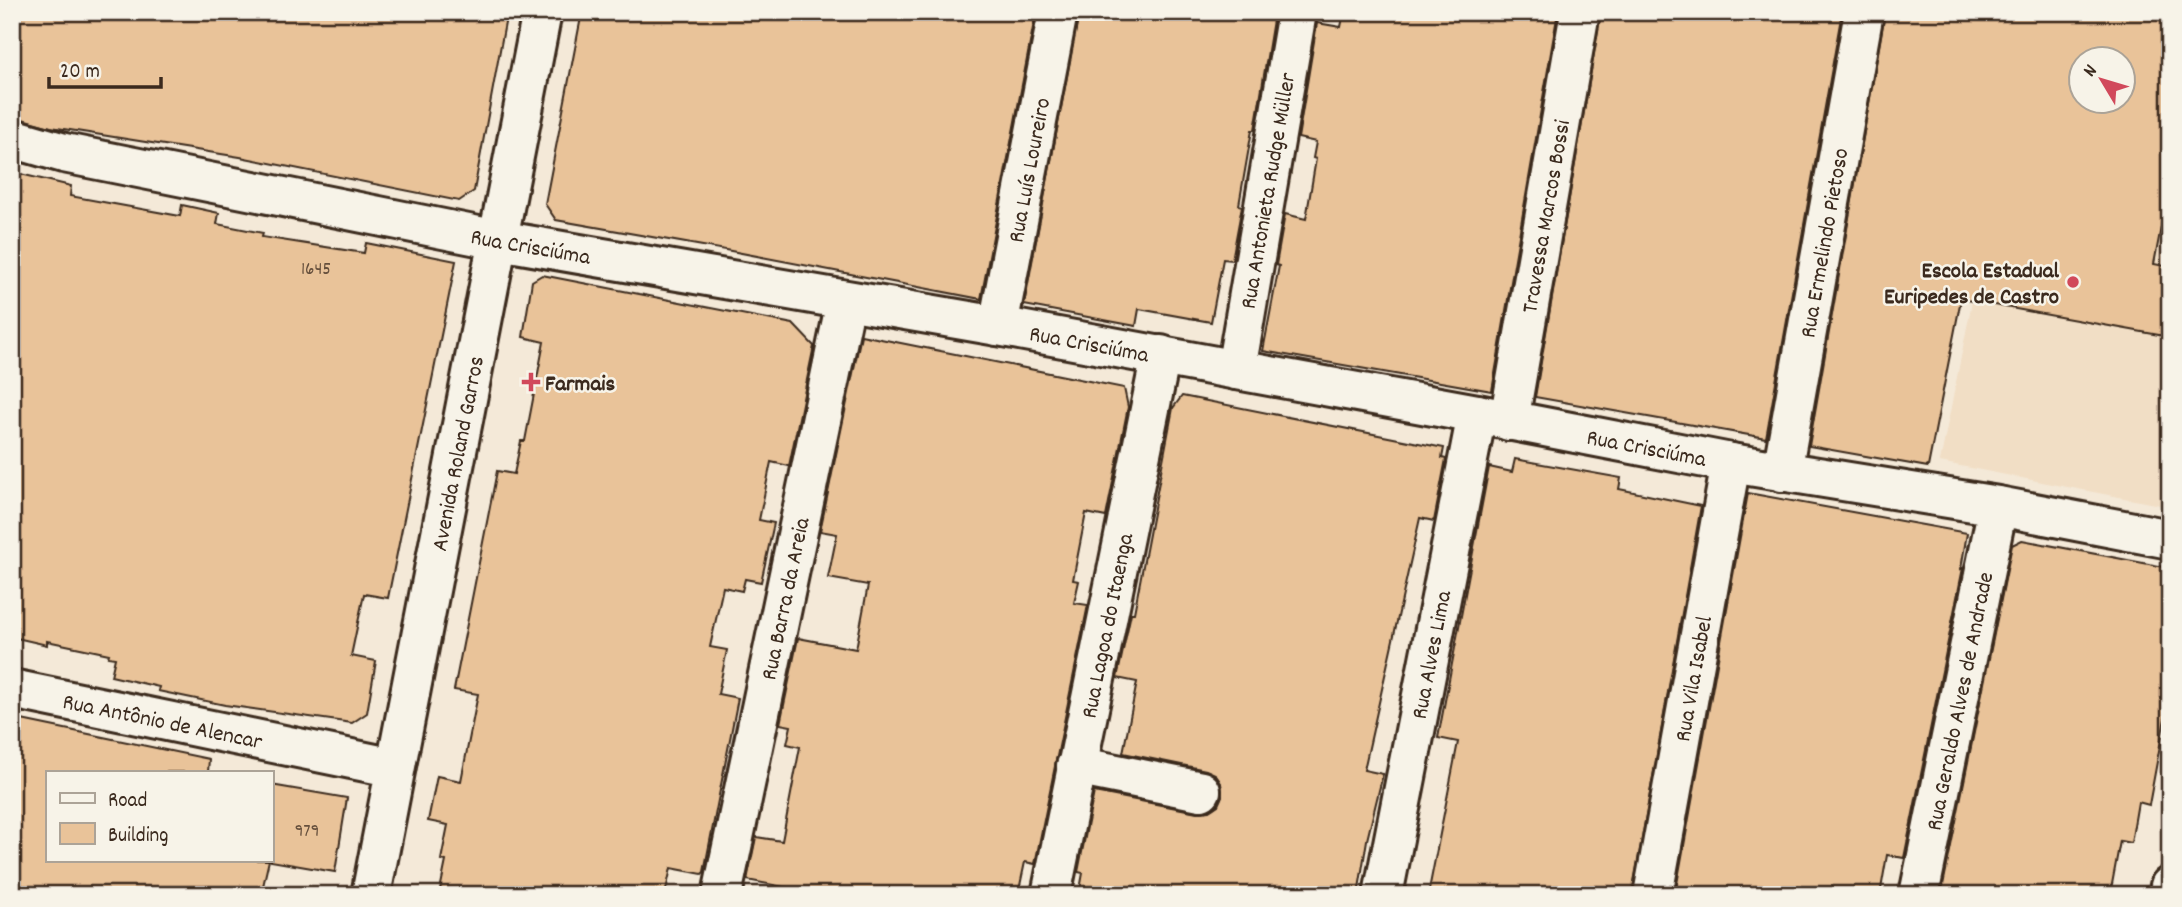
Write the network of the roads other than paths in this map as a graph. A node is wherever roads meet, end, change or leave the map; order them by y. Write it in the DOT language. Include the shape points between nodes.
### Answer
graph roads {
  1 [pos="541,12"];
  2 [pos="1058,12"];
  3 [pos="1297,12"];
  4 [pos="1580,12"];
  5 [pos="1864,12"];
  6 [pos="12,138"];
  7 [pos="498,240"];
  8 [pos="846,301"];
  9 [pos="998,326"];
  10 [pos="1161,355"];
  11 [pos="1236,370"];
  12 [pos="1493,417"];
  13 [pos="1731,463"];
  14 [pos="1782,472"];
  15 [pos="1998,506"];
  16 [pos="2170,539"];
  17 [pos="12,689"];
  18 [pos="1076,766"];
  19 [pos="396,768"];
  20 [pos="1201,791"];
  21 [pos="2170,887"];
  22 [pos="371,895"];
  23 [pos="722,895"];
  24 [pos="1051,895"];
  25 [pos="1383,895"];
  26 [pos="1653,895"];
  27 [pos="1919,895"];
  28 [pos="2168,895"];
  1 -- 7 [label="street, Avenida Roland Garros"];
  2 -- 9 [label="street, Rua Luís Loureiro"];
  3 -- 11 [label="street, Rua Antonieta Rudge Müller"];
  4 -- 12 [label="street, Travessa Marcos Bossi"];
  5 -- 14 [label="street, Rua Ermelindo Pietoso"];
  6 -- 7 [label="street, Rua Crisciúma" via="64,153"];
  7 -- 8 [label="street, Rua Crisciúma"];
  7 -- 19 [label="street, Avenida Roland Garros"];
  8 -- 9 [label="street, Rua Crisciúma"];
  8 -- 23 [label="street, Rua Barra da Areia"];
  9 -- 10 [label="street, Rua Crisciúma"];
  10 -- 11 [label="street, Rua Crisciúma"];
  10 -- 18 [label="street, Rua Lagoa do Itaenga"];
  11 -- 12 [label="street, Rua Crisciúma"];
  12 -- 13 [label="street, Rua Crisciúma"];
  12 -- 25 [label="street, Rua Alves Lima"];
  13 -- 14 [label="street, Rua Crisciúma"];
  13 -- 26 [label="street, Rua Vila Isabel"];
  14 -- 15 [label="street, Rua Crisciúma"];
  15 -- 16 [label="street, Rua Crisciúma"];
  15 -- 27 [label="street, Rua Geraldo Alves de Andrade"];
  17 -- 19 [label="street, Rua Antônio de Alencar"];
  18 -- 20 [label="street"];
  18 -- 24 [label="street, Rua Lagoa do Itaenga"];
  19 -- 22 [label="street, Avenida Roland Garros"];
  21 -- 28 [label="street"];
}
